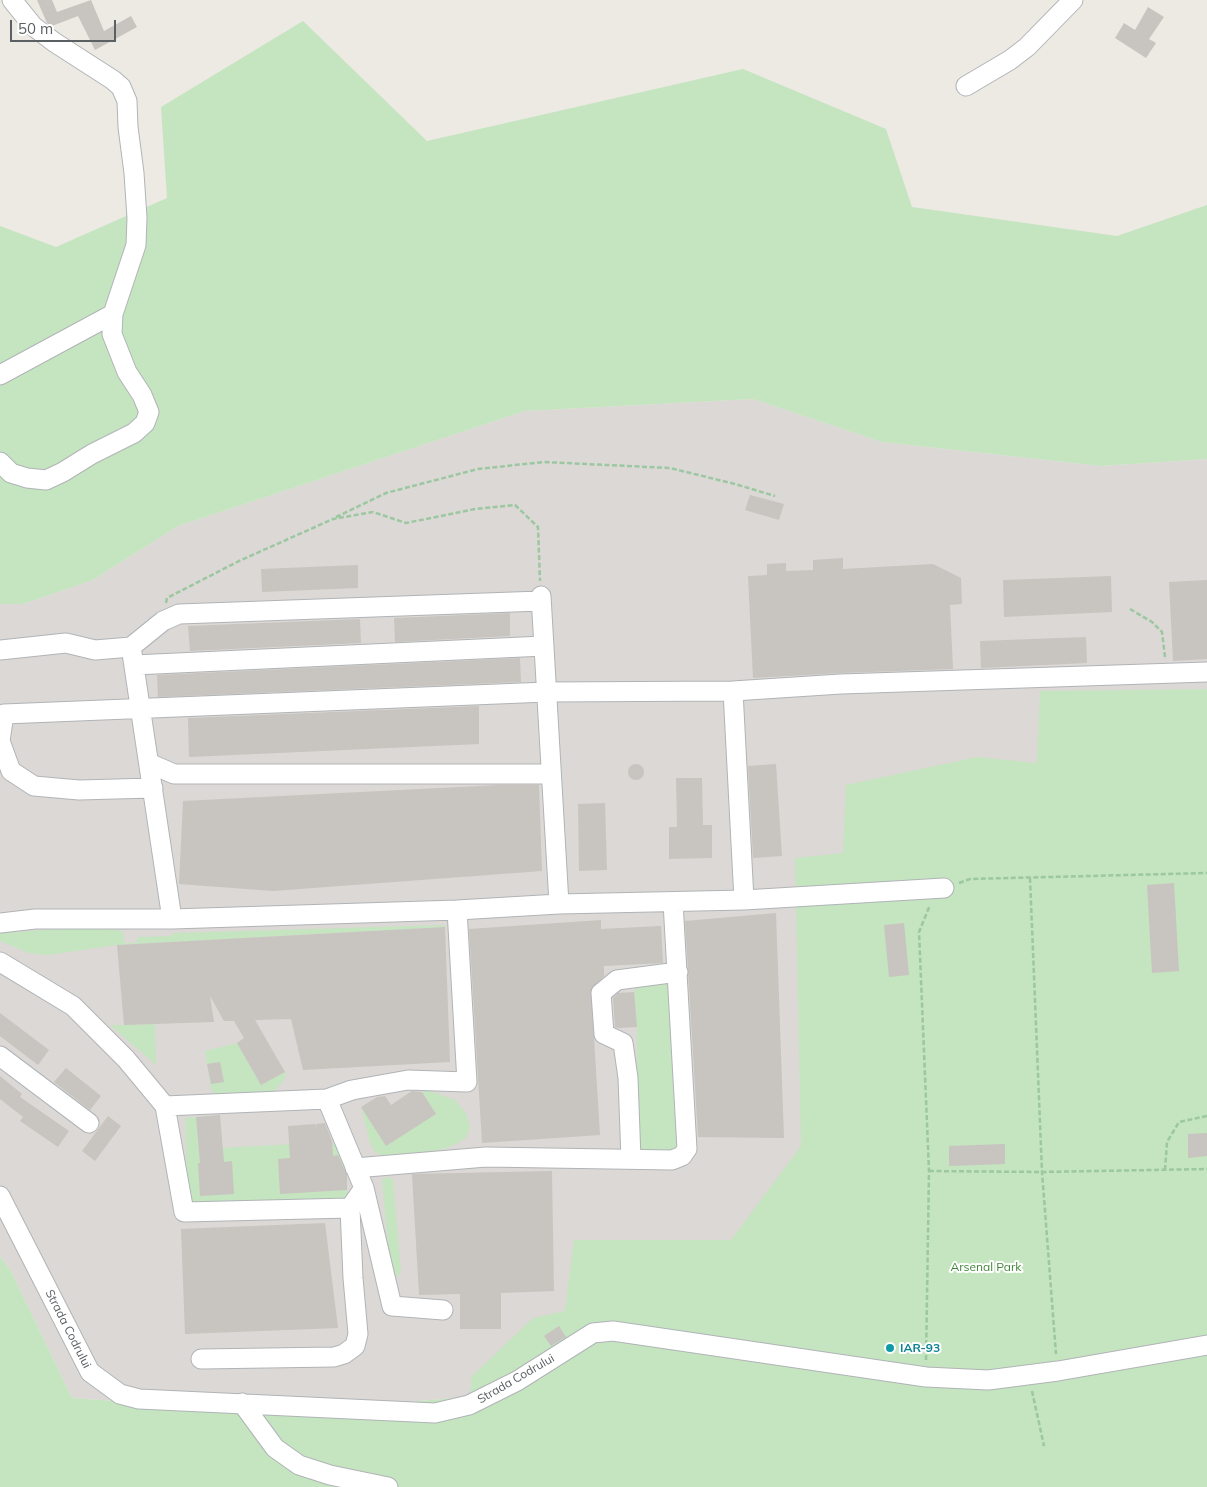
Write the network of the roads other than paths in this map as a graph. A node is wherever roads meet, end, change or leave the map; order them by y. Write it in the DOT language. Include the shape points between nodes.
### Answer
graph roads {
  1 [pos="12,0"];
  2 [pos="1073,0"];
  3 [pos="966,86"];
  4 [pos="113,314"];
  5 [pos="0,375"];
  6 [pos="0,462"];
  7 [pos="544,646"];
  8 [pos="0,650"];
  9 [pos="132,656"];
  10 [pos="1207,672"];
  11 [pos="733,690"];
  12 [pos="546,692"];
  13 [pos="141,708"];
  14 [pos="149,763"];
  15 [pos="551,774"];
  16 [pos="153,788"];
  17 [pos="944,888"];
  18 [pos="744,900"];
  19 [pos="674,902"];
  20 [pos="559,904"];
  21 [pos="457,910"];
  22 [pos="172,919"];
  23 [pos="0,923"];
  24 [pos="0,962"];
  25 [pos="678,972"];
  26 [pos="0,1056"];
  27 [pos="327,1099"];
  28 [pos="166,1106"];
  29 [pos="90,1123"];
  30 [pos="631,1159"];
  31 [pos="356,1168"];
  32 [pos="364,1188"];
  33 [pos="0,1196"];
  34 [pos="350,1208"];
  35 [pos="444,1310"];
  36 [pos="1207,1345"];
  37 [pos="201,1359"];
  38 [pos="242,1403"];
  39 [pos="388,1487"];
  1 -- 4 [label="street" via="33,26 113,80 127,101 137,218 136,245"];
  2 -- 3 [label="street" via="1027,47"];
  4 -- 5 [label="street"];
  4 -- 6 [label="street" via="112,334 127,372 149,412 145,422 134,434 46,480 11,473"];
  7 -- 9 [label="street"];
  7 -- 9 [label="street" via="541,599 179,614 163,621"];
  7 -- 12 [label="street"];
  8 -- 9 [label="street" via="66,643"];
  9 -- 13 [label="street"];
  10 -- 11 [label="street"];
  11 -- 12 [label="street"];
  11 -- 18 [label="street"];
  12 -- 13 [label="street"];
  12 -- 15 [label="street"];
  13 -- 14 [label="street"];
  13 -- 16 [label="street" via="4,714 0,741 11,770 34,786 79,790"];
  14 -- 15 [label="street" via="174,774"];
  14 -- 16 [label="street"];
  15 -- 20 [label="street"];
  16 -- 22 [label="street"];
  17 -- 18 [label="street"];
  18 -- 19 [label="street"];
  19 -- 20 [label="street"];
  19 -- 25 [label="street"];
  20 -- 21 [label="street"];
  21 -- 22 [label="street"];
  21 -- 27 [label="street" via="467,1082 408,1080 352,1090"];
  22 -- 23 [label="street" via="35,919"];
  24 -- 28 [label="street" via="73,1006 126,1059"];
  25 -- 30 [label="street" via="687,1149 682,1156 672,1160"];
  25 -- 30 [label="street" via="618,980 601,994 604,1034 623,1043 628,1078"];
  26 -- 29 [label="street"];
  27 -- 28 [label="street"];
  27 -- 31 [label="street"];
  28 -- 34 [label="street" via="184,1212"];
  30 -- 31 [label="street" via="486,1157"];
  31 -- 32 [label="street"];
  32 -- 34 [label="street"];
  32 -- 35 [label="street" via="392,1306"];
  33 -- 38 [label="street, Strada Codrului" via="90,1372 120,1394 139,1399"];
  34 -- 37 [label="street" via="358,1334 355,1346 334,1357"];
  36 -- 38 [label="street, Strada Codrului" via="988,1380 926,1377 613,1331 593,1333 517,1381 469,1405 435,1413"];
  38 -- 39 [label="street" via="275,1448 298,1465"];
}
